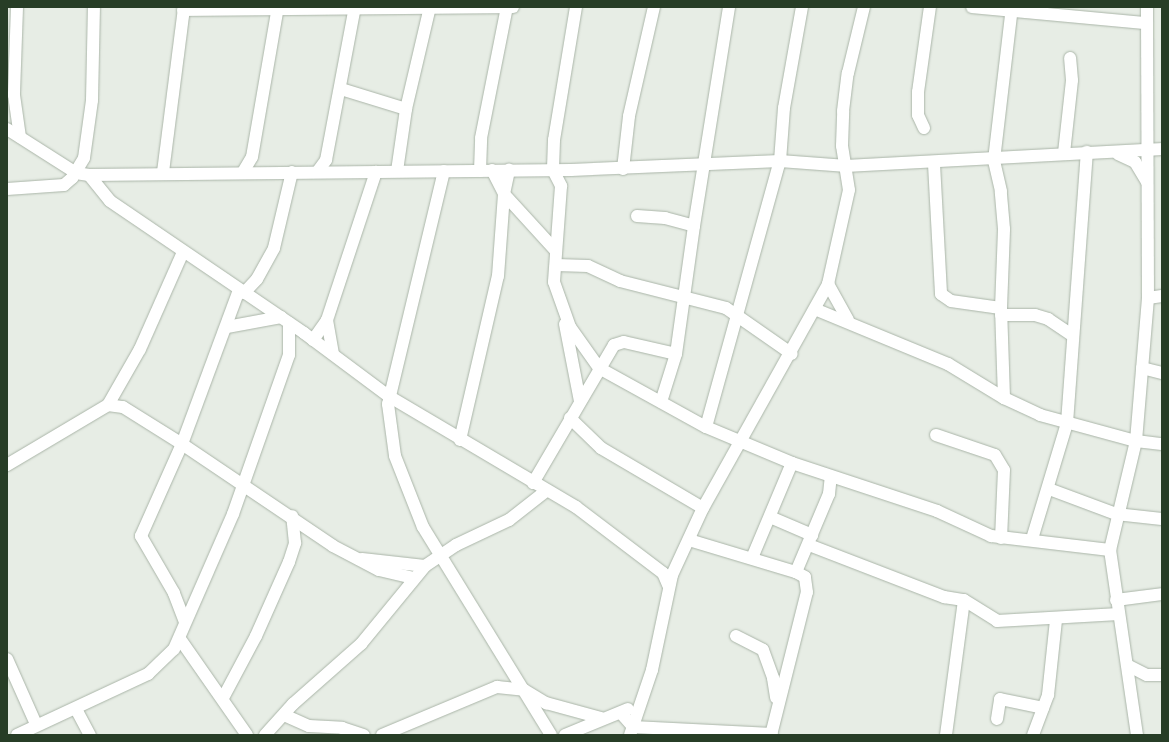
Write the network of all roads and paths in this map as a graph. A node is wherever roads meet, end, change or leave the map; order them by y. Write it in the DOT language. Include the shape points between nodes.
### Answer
graph roads {
  1 [pos="17,7"];
  2 [pos="94,7"];
  3 [pos="509,7"];
  4 [pos="576,7"];
  5 [pos="654,7"];
  6 [pos="729,7"];
  7 [pos="802,7"];
  8 [pos="864,7"];
  9 [pos="930,7"];
  10 [pos="972,7"];
  11 [pos="1147,7"];
  12 [pos="184,8"];
  13 [pos="355,8"];
  14 [pos="430,8"];
  15 [pos="277,9"];
  16 [pos="1011,9"];
  17 [pos="339,10"];
  18 [pos="1146,23"];
  19 [pos="349,30"];
  20 [pos="1070,58"];
  21 [pos="341,89"];
  22 [pos="406,109"];
  23 [pos="924,128"];
  24 [pos="7,129"];
  25 [pos="20,137"];
  26 [pos="1162,149"];
  27 [pos="1149,150"];
  28 [pos="1087,152"];
  29 [pos="1107,152"];
  30 [pos="1064,153"];
  31 [pos="252,157"];
  32 [pos="994,160"];
  33 [pos="780,161"];
  34 [pos="934,164"];
  35 [pos="702,166"];
  36 [pos="847,166"];
  37 [pos="324,168"];
  38 [pos="623,169"];
  39 [pos="509,170"];
  40 [pos="553,170"];
  41 [pos="397,171"];
  42 [pos="444,171"];
  43 [pos="486,171"];
  44 [pos="163,172"];
  45 [pos="243,172"];
  46 [pos="258,172"];
  47 [pos="292,172"];
  48 [pos="376,172"];
  49 [pos="76,173"];
  50 [pos="88,175"];
  51 [pos="1148,184"];
  52 [pos="7,189"];
  53 [pos="504,194"];
  54 [pos="638,216"];
  55 [pos="694,226"];
  56 [pos="556,251"];
  57 [pos="183,252"];
  58 [pos="556,265"];
  59 [pos="828,284"];
  60 [pos="242,291"];
  61 [pos="1162,296"];
  62 [pos="685,297"];
  63 [pos="1148,298"];
  64 [pos="817,310"];
  65 [pos="1001,312"];
  66 [pos="563,313"];
  67 [pos="739,316"];
  68 [pos="285,320"];
  69 [pos="327,320"];
  70 [pos="848,320"];
  71 [pos="228,327"];
  72 [pos="304,333"];
  73 [pos="1073,336"];
  74 [pos="313,340"];
  75 [pos="333,353"];
  76 [pos="676,354"];
  77 [pos="792,354"];
  78 [pos="289,355"];
  79 [pos="599,368"];
  80 [pos="1142,368"];
  81 [pos="1162,373"];
  82 [pos="117,392"];
  83 [pos="390,396"];
  84 [pos="1004,398"];
  85 [pos="580,400"];
  86 [pos="661,402"];
  87 [pos="108,405"];
  88 [pos="123,407"];
  89 [pos="570,418"];
  90 [pos="1067,422"];
  91 [pos="706,427"];
  92 [pos="936,435"];
  93 [pos="460,440"];
  94 [pos="742,441"];
  95 [pos="1136,441"];
  96 [pos="182,444"];
  97 [pos="1162,444"];
  98 [pos="792,463"];
  99 [pos="7,465"];
  100 [pos="836,478"];
  101 [pos="533,483"];
  102 [pos="243,485"];
  103 [pos="1049,489"];
  104 [pos="546,490"];
  105 [pos="703,508"];
  106 [pos="1116,514"];
  107 [pos="292,516"];
  108 [pos="770,517"];
  109 [pos="1162,519"];
  110 [pos="1001,538"];
  111 [pos="1032,539"];
  112 [pos="689,540"];
  113 [pos="810,540"];
  114 [pos="1110,550"];
  115 [pos="440,554"];
  116 [pos="355,558"];
  117 [pos="752,558"];
  118 [pos="424,566"];
  119 [pos="676,567"];
  120 [pos="796,572"];
  121 [pos="663,573"];
  122 [pos="394,576"];
  123 [pos="414,578"];
  124 [pos="668,585"];
  125 [pos="402,592"];
  126 [pos="1162,594"];
  127 [pos="964,600"];
  128 [pos="1116,600"];
  129 [pos="1119,614"];
  130 [pos="1056,620"];
  131 [pos="185,622"];
  132 [pos="736,636"];
  133 [pos="180,639"];
  134 [pos="7,659"];
  135 [pos="1129,666"];
  136 [pos="1162,675"];
  137 [pos="1147,676"];
  138 [pos="1131,689"];
  139 [pos="524,690"];
  140 [pos="223,698"];
  141 [pos="638,702"];
  142 [pos="777,705"];
  143 [pos="1043,708"];
  144 [pos="76,709"];
  145 [pos="621,713"];
  146 [pos="284,715"];
  147 [pos="601,718"];
  148 [pos="997,719"];
  149 [pos="36,724"];
  150 [pos="632,731"];
  151 [pos="270,733"];
  152 [pos="772,734"];
  153 [pos="17,735"];
  154 [pos="90,735"];
  155 [pos="247,735"];
  156 [pos="364,735"];
  157 [pos="382,735"];
  158 [pos="551,735"];
  159 [pos="565,735"];
  160 [pos="946,735"];
  161 [pos="1033,735"];
  162 [pos="1137,735"];
  1 -- 25 [label="street" via="14,95"];
  2 -- 49 [label="street" via="89,133 84,158"];
  3 -- 14 [label="street"];
  3 -- 43 [label="street" via="480,138"];
  4 -- 40 [label="street" via="559,102"];
  5 -- 38 [label="street" via="629,116"];
  6 -- 35 [label="street"];
  7 -- 33 [label="street" via="784,108"];
  8 -- 36 [label="street" via="843,111 842,146"];
  9 -- 23 [label="street" via="918,92 918,114"];
  10 -- 16 [label="street"];
  11 -- 18 [label="street"];
  12 -- 15 [label="street"];
  12 -- 44 [label="street"];
  13 -- 14 [label="street"];
  13 -- 17 [label="street"];
  13 -- 19 [label="street"];
  14 -- 22 [label="street"];
  15 -- 17 [label="street"];
  15 -- 31 [label="street"];
  16 -- 18 [label="street"];
  16 -- 32 [label="street"];
  17 -- 19 [label="street"];
  18 -- 27 [label="street"];
  19 -- 21 [label="street"];
  20 -- 30 [label="street" via="1072,80"];
  21 -- 22 [label="street"];
  21 -- 37 [label="street"];
  22 -- 41 [label="street"];
  24 -- 25 [label="street"];
  25 -- 49 [label="street"];
  26 -- 27 [label="street"];
  27 -- 29 [label="street"];
  27 -- 51 [label="street"];
  28 -- 29 [label="street"];
  28 -- 30 [label="street"];
  28 -- 73 [label="street"];
  29 -- 51 [label="street" via="1132,160"];
  30 -- 32 [label="street"];
  31 -- 45 [label="street"];
  31 -- 46 [label="street"];
  32 -- 34 [label="street"];
  32 -- 65 [label="street" via="1001,191 1004,228"];
  33 -- 35 [label="street"];
  33 -- 36 [label="street"];
  33 -- 67 [label="street" via="754,246"];
  34 -- 36 [label="street"];
  34 -- 65 [label="street" via="941,294 951,301"];
  35 -- 38 [label="street"];
  35 -- 55 [label="street"];
  36 -- 59 [label="street" via="845,216"];
  37 -- 47 [label="street"];
  37 -- 48 [label="street"];
  38 -- 40 [label="street"];
  39 -- 40 [label="street"];
  39 -- 43 [label="street"];
  39 -- 53 [label="street"];
  40 -- 56 [label="street" via="561,186"];
  41 -- 42 [label="street"];
  41 -- 48 [label="street"];
  42 -- 43 [label="street"];
  42 -- 83 [label="street"];
  43 -- 53 [label="street"];
  44 -- 45 [label="street"];
  44 -- 50 [label="street"];
  45 -- 46 [label="street"];
  46 -- 47 [label="street"];
  47 -- 60 [label="street" via="274,248 257,279"];
  48 -- 69 [label="street"];
  49 -- 50 [label="street"];
  49 -- 52 [label="street" via="68,183 56,188"];
  50 -- 57 [label="street" via="110,201"];
  51 -- 63 [label="street"];
  53 -- 56 [label="street"];
  53 -- 93 [label="street" via="498,276"];
  54 -- 55 [label="street" via="665,218"];
  55 -- 62 [label="street"];
  56 -- 58 [label="street"];
  57 -- 60 [label="street"];
  57 -- 82 [label="street"];
  58 -- 62 [label="street" via="588,266 620,281"];
  58 -- 66 [label="street" via="554,282"];
  59 -- 64 [label="street"];
  59 -- 70 [label="street"];
  60 -- 68 [label="street"];
  60 -- 71 [label="street"];
  61 -- 63 [label="street"];
  62 -- 67 [label="street" via="726,308"];
  62 -- 76 [label="street"];
  63 -- 80 [label="street"];
  64 -- 70 [label="street"];
  64 -- 77 [label="street"];
  65 -- 73 [label="street" via="1035,315 1048,319"];
  65 -- 84 [label="street"];
  66 -- 79 [label="street"];
  66 -- 85 [label="street"];
  67 -- 77 [label="street"];
  67 -- 91 [label="street"];
  68 -- 71 [label="street"];
  68 -- 72 [label="street"];
  68 -- 78 [label="street"];
  69 -- 74 [label="street"];
  69 -- 75 [label="street"];
  70 -- 84 [label="street" via="965,372"];
  71 -- 96 [label="street"];
  72 -- 74 [label="street"];
  72 -- 78 [label="street"];
  73 -- 90 [label="street"];
  74 -- 75 [label="street"];
  75 -- 83 [label="street"];
  76 -- 79 [label="street" via="624,342 614,345"];
  76 -- 86 [label="street"];
  77 -- 94 [label="street"];
  78 -- 102 [label="street"];
  79 -- 85 [label="street"];
  79 -- 86 [label="street"];
  80 -- 81 [label="street"];
  80 -- 95 [label="street"];
  82 -- 87 [label="street"];
  82 -- 88 [label="street"];
  83 -- 93 [label="street"];
  83 -- 115 [label="street" via="388,411 395,456 410,500"];
  84 -- 90 [label="street"];
  85 -- 89 [label="street"];
  86 -- 91 [label="street"];
  87 -- 88 [label="street"];
  87 -- 99 [label="street"];
  88 -- 96 [label="street"];
  89 -- 101 [label="street"];
  89 -- 105 [label="street" via="601,448"];
  90 -- 95 [label="street"];
  90 -- 103 [label="street"];
  91 -- 94 [label="street"];
  92 -- 110 [label="street" via="995,455 1004,470"];
  93 -- 101 [label="street"];
  94 -- 98 [label="street"];
  94 -- 105 [label="street"];
  95 -- 97 [label="street"];
  95 -- 106 [label="street"];
  96 -- 102 [label="street"];
  96 -- 131 [label="street" via="141,536 163,571"];
  98 -- 100 [label="street"];
  98 -- 108 [label="street"];
  100 -- 110 [label="street" via="937,511"];
  100 -- 113 [label="street"];
  101 -- 104 [label="street"];
  102 -- 107 [label="street"];
  102 -- 131 [label="street" via="223,538"];
  103 -- 106 [label="street"];
  103 -- 111 [label="street"];
  104 -- 115 [label="street" via="509,520"];
  104 -- 121 [label="street" via="576,507"];
  105 -- 112 [label="street"];
  106 -- 109 [label="street"];
  106 -- 114 [label="street"];
  107 -- 116 [label="street"];
  107 -- 140 [label="street" via="295,543 289,562 256,636"];
  108 -- 113 [label="street"];
  108 -- 117 [label="street"];
  110 -- 111 [label="street"];
  111 -- 114 [label="street"];
  112 -- 117 [label="street"];
  112 -- 119 [label="street"];
  113 -- 120 [label="street"];
  113 -- 127 [label="street" via="944,597"];
  114 -- 128 [label="street"];
  115 -- 118 [label="street"];
  115 -- 139 [label="street"];
  116 -- 118 [label="street"];
  116 -- 122 [label="street"];
  117 -- 120 [label="street"];
  118 -- 123 [label="street"];
  119 -- 121 [label="street"];
  119 -- 124 [label="street"];
  120 -- 142 [label="street" via="805,577 806,592"];
  121 -- 124 [label="street"];
  122 -- 123 [label="street"];
  122 -- 125 [label="street"];
  123 -- 125 [label="street"];
  124 -- 141 [label="street" via="652,670"];
  125 -- 146 [label="street" via="362,644"];
  126 -- 128 [label="street"];
  127 -- 130 [label="street" via="997,621"];
  127 -- 160 [label="street"];
  128 -- 129 [label="street"];
  129 -- 130 [label="street"];
  129 -- 135 [label="street"];
  130 -- 143 [label="street" via="1058,628"];
  131 -- 133 [label="street"];
  132 -- 142 [label="street" via="763,650 773,678"];
  133 -- 140 [label="street"];
  133 -- 144 [label="street" via="160,666"];
  134 -- 149 [label="street"];
  135 -- 137 [label="street"];
  135 -- 138 [label="street"];
  136 -- 137 [label="street"];
  137 -- 138 [label="street"];
  138 -- 162 [label="street"];
  139 -- 147 [label="street" via="546,703"];
  139 -- 157 [label="street" via="489,688"];
  139 -- 158 [label="street"];
  140 -- 155 [label="street"];
  141 -- 145 [label="street"];
  141 -- 150 [label="street"];
  142 -- 152 [label="street"];
  143 -- 148 [label="street" via="1000,699"];
  143 -- 161 [label="street"];
  144 -- 149 [label="street"];
  144 -- 154 [label="street"];
  145 -- 147 [label="street"];
  145 -- 150 [label="street"];
  146 -- 151 [label="street"];
  146 -- 156 [label="street" via="309,726 342,728"];
  147 -- 159 [label="street"];
  149 -- 153 [label="street"];
  150 -- 152 [label="street"];
}
